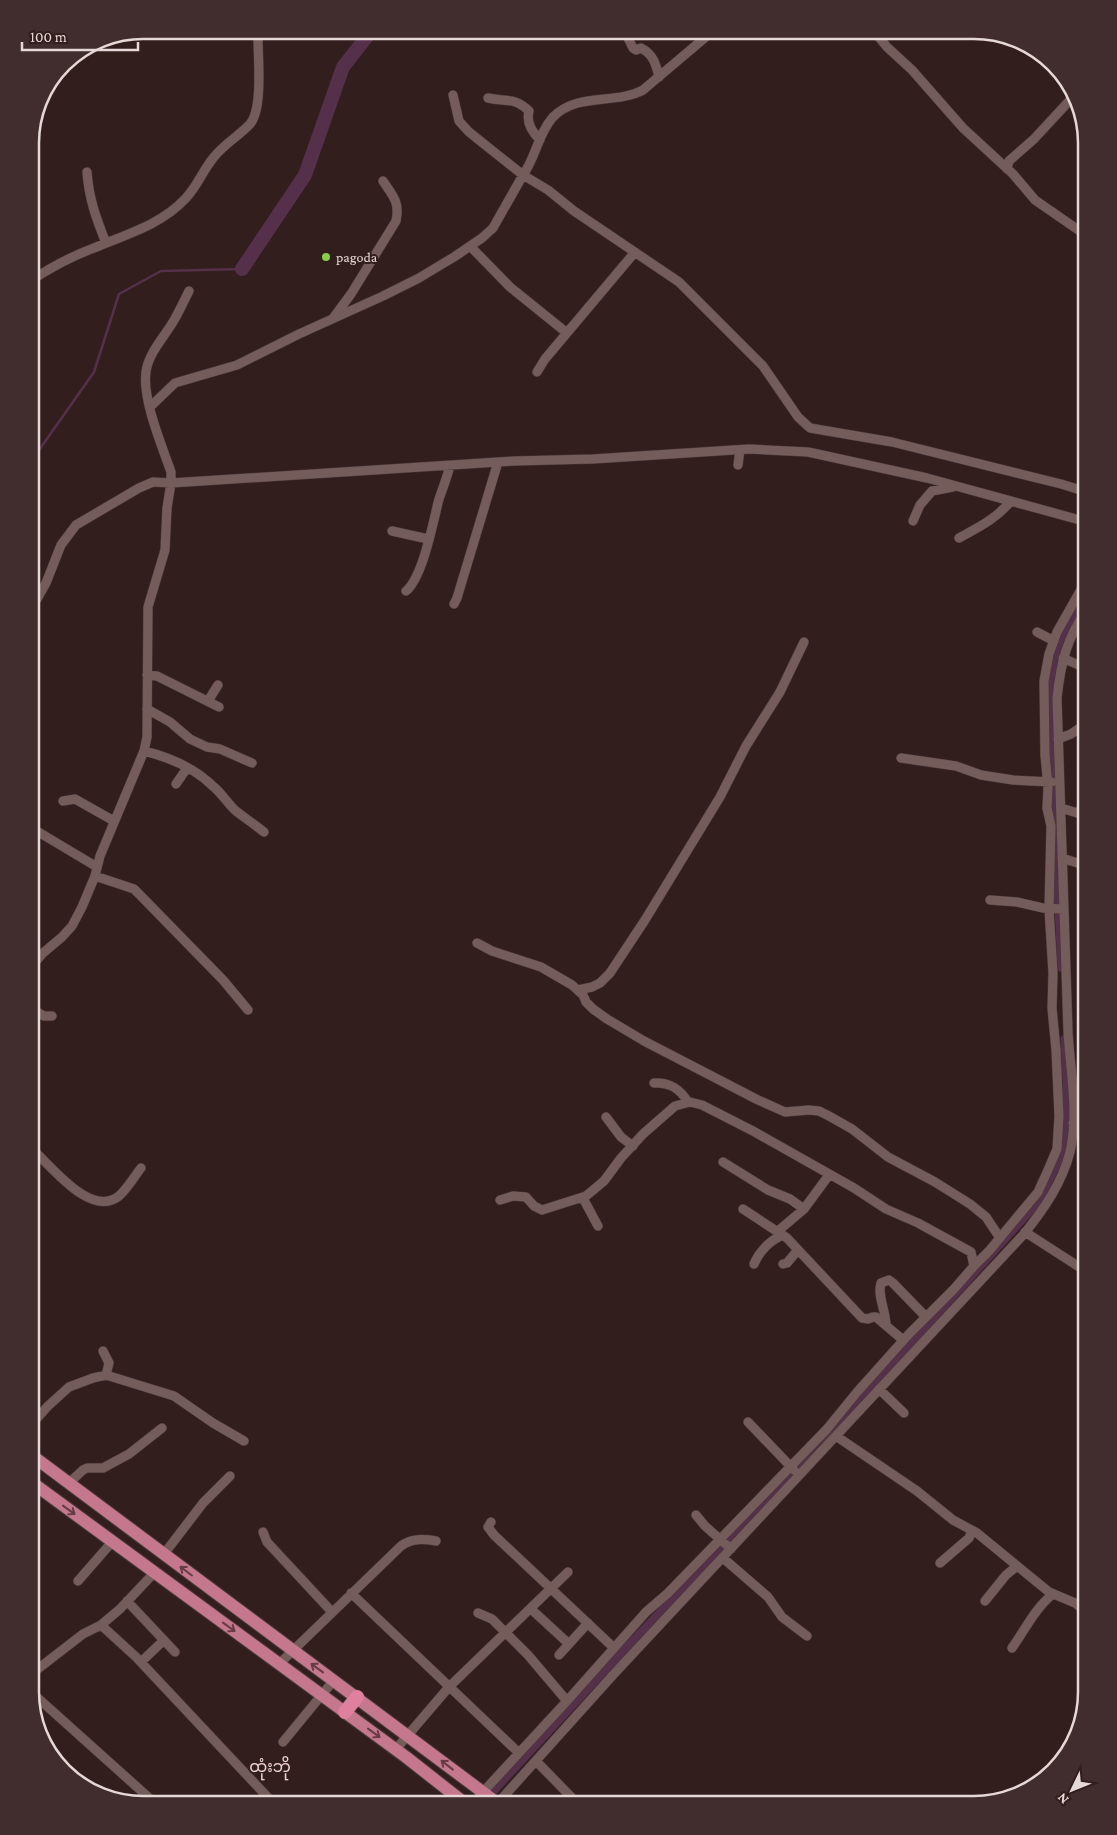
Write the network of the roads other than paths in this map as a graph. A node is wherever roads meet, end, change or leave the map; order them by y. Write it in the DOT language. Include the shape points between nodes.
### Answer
graph roads {
  1 [pos="258,39"];
  2 [pos="628,39"];
  3 [pos="703,39"];
  4 [pos="880,39"];
  5 [pos="659,77"];
  6 [pos="453,95"];
  7 [pos="488,98"];
  8 [pos="1070,101"];
  9 [pos="540,140"];
  10 [pos="1008,169"];
  11 [pos="87,172"];
  12 [pos="523,175"];
  13 [pos="383,180"];
  14 [pos="1078,230"];
  15 [pos="106,243"];
  16 [pos="470,246"];
  17 [pos="636,252"];
  18 [pos="39,275"];
  19 [pos="190,291"];
  20 [pos="332,319"];
  21 [pos="567,333"];
  22 [pos="537,372"];
  23 [pos="150,407"];
  24 [pos="740,450"];
  25 [pos="498,462"];
  26 [pos="738,465"];
  27 [pos="450,466"];
  28 [pos="172,483"];
  29 [pos="956,486"];
  30 [pos="1078,489"];
  31 [pos="1011,501"];
  32 [pos="1078,520"];
  33 [pos="913,521"];
  34 [pos="392,531"];
  35 [pos="959,538"];
  36 [pos="428,539"];
  37 [pos="406,591"];
  38 [pos="39,595"];
  39 [pos="1078,595"];
  40 [pos="454,604"];
  41 [pos="1078,627"];
  42 [pos="1037,632"];
  43 [pos="1054,641"];
  44 [pos="804,642"];
  45 [pos="1063,658"];
  46 [pos="1078,665"];
  47 [pos="147,675"];
  48 [pos="218,685"];
  49 [pos="208,701"];
  50 [pos="218,707"];
  51 [pos="147,709"];
  52 [pos="1078,729"];
  53 [pos="1058,739"];
  54 [pos="144,751"];
  55 [pos="901,758"];
  56 [pos="252,763"];
  57 [pos="187,768"];
  58 [pos="1054,782"];
  59 [pos="176,784"];
  60 [pos="64,801"];
  61 [pos="1061,808"];
  62 [pos="1078,813"];
  63 [pos="114,821"];
  64 [pos="39,832"];
  65 [pos="264,832"];
  66 [pos="1062,858"];
  67 [pos="1078,863"];
  68 [pos="97,866"];
  69 [pos="95,876"];
  70 [pos="990,900"];
  71 [pos="1057,909"];
  72 [pos="477,943"];
  73 [pos="39,958"];
  74 [pos="578,990"];
  75 [pos="248,1010"];
  76 [pos="39,1013"];
  77 [pos="52,1016"];
  78 [pos="654,1083"];
  79 [pos="688,1102"];
  80 [pos="606,1117"];
  81 [pos="1073,1123"];
  82 [pos="1078,1123"];
  83 [pos="632,1146"];
  84 [pos="39,1156"];
  85 [pos="723,1162"];
  86 [pos="140,1168"];
  87 [pos="829,1175"];
  88 [pos="583,1198"];
  89 [pos="500,1200"];
  90 [pos="743,1209"];
  91 [pos="804,1209"];
  92 [pos="598,1226"];
  93 [pos="1026,1232"];
  94 [pos="780,1233"];
  95 [pos="1000,1238"];
  96 [pos="800,1252"];
  97 [pos="754,1264"];
  98 [pos="786,1265"];
  99 [pos="974,1266"];
  100 [pos="1078,1266"];
  101 [pos="954,1297"];
  102 [pos="926,1317"];
  103 [pos="886,1325"];
  104 [pos="903,1340"];
  105 [pos="103,1351"];
  106 [pos="106,1375"];
  107 [pos="879,1389"];
  108 [pos="904,1413"];
  109 [pos="39,1416"];
  110 [pos="748,1422"];
  111 [pos="162,1428"];
  112 [pos="836,1436"];
  113 [pos="244,1441"];
  114 [pos="39,1461"];
  115 [pos="795,1471"];
  116 [pos="230,1476"];
  117 [pos="69,1483"];
  118 [pos="39,1488"];
  119 [pos="696,1516"];
  120 [pos="490,1522"];
  121 [pos="972,1531"];
  122 [pos="262,1532"];
  123 [pos="436,1541"];
  124 [pos="112,1542"];
  125 [pos="726,1544"];
  126 [pos="164,1554"];
  127 [pos="723,1558"];
  128 [pos="940,1563"];
  129 [pos="1017,1566"];
  130 [pos="568,1572"];
  131 [pos="154,1573"];
  132 [pos="78,1581"];
  133 [pos="551,1589"];
  134 [pos="351,1594"];
  135 [pos="1053,1594"];
  136 [pos="127,1601"];
  137 [pos="985,1601"];
  138 [pos="1078,1605"];
  139 [pos="531,1609"];
  140 [pos="332,1612"];
  141 [pos="478,1614"];
  142 [pos="588,1623"];
  143 [pos="101,1625"];
  144 [pos="506,1634"];
  145 [pos="807,1636"];
  146 [pos="164,1640"];
  147 [pos="568,1644"];
  148 [pos="614,1648"];
  149 [pos="1012,1648"];
  150 [pos="293,1650"];
  151 [pos="175,1652"];
  152 [pos="559,1655"];
  153 [pos="141,1662"];
  154 [pos="280,1664"];
  155 [pos="39,1668"];
  156 [pos="334,1680"];
  157 [pos="449,1688"];
  158 [pos="322,1696"];
  159 [pos="357,1697"];
  160 [pos="39,1698"];
  161 [pos="567,1701"];
  162 [pos="345,1712"];
  163 [pos="408,1734"];
  164 [pos="283,1742"];
  165 [pos="396,1749"];
  166 [pos="519,1752"];
  167 [pos="536,1761"];
  168 [pos="147,1796"];
  169 [pos="264,1796"];
  170 [pos="457,1796"];
  171 [pos="488,1796"];
  172 [pos="495,1796"];
  173 [pos="497,1796"];
  174 [pos="570,1796"];
  1 -- 15 [label="street" via="258,109 251,122 216,154 186,198 138,232"];
  2 -- 5 [label="street" via="633,48 646,50 653,58"];
  3 -- 5 [label="street"];
  4 -- 10 [label="street" via="964,128"];
  5 -- 9 [label="street" via="634,95 576,103 563,109 543,130"];
  6 -- 12 [label="street" via="458,121"];
  7 -- 9 [label="street" via="515,100 522,104 529,111 527,119"];
  8 -- 10 [label="street" via="1009,161"];
  9 -- 12 [label="street"];
  10 -- 14 [label="street" via="1035,200"];
  11 -- 15 [label="street" via="88,192"];
  12 -- 16 [label="street" via="493,228"];
  12 -- 17 [label="street"];
  13 -- 20 [label="street" via="398,209 396,221"];
  15 -- 18 [label="street"];
  16 -- 20 [label="street" via="418,278"];
  16 -- 21 [label="street" via="510,287"];
  17 -- 21 [label="street"];
  17 -- 30 [label="street" via="678,282 763,366 798,417 810,428 892,442"];
  19 -- 23 [label="street" via="148,364 146,385"];
  20 -- 23 [label="street" via="236,365 175,383"];
  21 -- 22 [label="street"];
  23 -- 28 [label="street"];
  24 -- 25 [label="street"];
  24 -- 26 [label="street"];
  24 -- 29 [label="street" via="808,452"];
  25 -- 27 [label="street"];
  25 -- 40 [label="street"];
  27 -- 28 [label="street"];
  27 -- 36 [label="street"];
  28 -- 38 [label="street" via="153,482 76,526 61,545"];
  28 -- 47 [label="street" via="165,550 148,607"];
  29 -- 31 [label="street"];
  29 -- 33 [label="street" via="932,491 920,505"];
  31 -- 32 [label="street"];
  31 -- 35 [label="street" via="988,523"];
  34 -- 36 [label="street"];
  36 -- 37 [label="street" via="416,578"];
  39 -- 43 [label="street"];
  41 -- 45 [label="street"];
  42 -- 43 [label="street"];
  43 -- 58 [label="street" via="1044,681 1044,755"];
  44 -- 74 [label="street" via="780,692 746,746 720,797 645,920 610,973 600,983"];
  45 -- 46 [label="street"];
  45 -- 53 [label="street" via="1057,698"];
  47 -- 49 [label="street" via="157,676"];
  47 -- 51 [label="street"];
  48 -- 49 [label="street"];
  49 -- 50 [label="street"];
  51 -- 54 [label="street" via="148,737"];
  51 -- 56 [label="street" via="190,739"];
  52 -- 53 [label="street"];
  53 -- 58 [label="street"];
  54 -- 57 [label="street" via="164,756"];
  54 -- 63 [label="street"];
  55 -- 58 [label="street" via="956,766 981,775"];
  57 -- 59 [label="street"];
  57 -- 65 [label="street" via="210,783 232,807"];
  58 -- 61 [label="street"];
  58 -- 71 [label="street" via="1047,808"];
  60 -- 63 [label="street" via="74,799"];
  61 -- 62 [label="street"];
  61 -- 66 [label="street"];
  63 -- 68 [label="street"];
  64 -- 68 [label="street"];
  66 -- 67 [label="street"];
  66 -- 71 [label="street"];
  68 -- 69 [label="street"];
  69 -- 73 [label="street" via="72,926"];
  69 -- 75 [label="street" via="134,889 142,896"];
  70 -- 71 [label="street"];
  71 -- 81 [label="street"];
  71 -- 95 [label="street" via="1052,1008 1059,1116 1057,1149 1038,1192"];
  72 -- 74 [label="street" via="541,967"];
  74 -- 95 [label="street" via="593,1009 607,1019 758,1100 785,1112 809,1110 830,1116 888,1156 970,1204 986,1217"];
  76 -- 77 [label="street"];
  78 -- 79 [label="street" via="671,1085 682,1092"];
  79 -- 83 [label="street" via="675,1106"];
  79 -- 87 [label="street" via="753,1131"];
  80 -- 83 [label="street"];
  81 -- 82 [label="street"];
  81 -- 93 [label="street" via="1070,1150 1060,1179 1046,1206"];
  83 -- 88 [label="street" via="604,1181"];
  84 -- 86 [label="street" via="74,1190 98,1202 118,1196"];
  85 -- 91 [label="street"];
  87 -- 91 [label="street"];
  87 -- 99 [label="street" via="886,1209 971,1252"];
  88 -- 89 [label="street" via="542,1210 526,1197"];
  88 -- 92 [label="street"];
  90 -- 94 [label="street"];
  91 -- 94 [label="street"];
  93 -- 100 [label="street"];
  93 -- 101 [label="street"];
  94 -- 96 [label="street"];
  94 -- 97 [label="street" via="761,1250"];
  95 -- 99 [label="street"];
  96 -- 98 [label="street"];
  96 -- 103 [label="street" via="862,1318 876,1317"];
  99 -- 101 [label="street"];
  101 -- 102 [label="street"];
  101 -- 107 [label="street"];
  102 -- 103 [label="street" via="894,1283 885,1280 879,1289"];
  102 -- 104 [label="street"];
  103 -- 104 [label="street"];
  104 -- 115 [label="street" via="858,1390"];
  105 -- 106 [label="street" via="110,1363"];
  106 -- 109 [label="street" via="69,1387"];
  106 -- 113 [label="street" via="174,1396"];
  107 -- 108 [label="street"];
  107 -- 112 [label="street"];
  110 -- 115 [label="street"];
  111 -- 117 [label="street" via="129,1454 103,1468 87,1468"];
  112 -- 115 [label="street"];
  112 -- 121 [label="street"];
  114 -- 117 [label="main road"];
  115 -- 125 [label="street"];
  115 -- 125 [label="street"];
  116 -- 126 [label="street" via="203,1504"];
  117 -- 126 [label="main road"];
  118 -- 124 [label="main road, one-way"];
  119 -- 125 [label="street"];
  120 -- 133 [label="street" via="490,1530"];
  121 -- 128 [label="street" via="969,1538"];
  121 -- 129 [label="street"];
  122 -- 140 [label="street" via="267,1542"];
  123 -- 134 [label="street" via="424,1539 405,1543"];
  124 -- 131 [label="main road"];
  124 -- 132 [label="street"];
  125 -- 127 [label="street"];
  125 -- 148 [label="street" via="646,1612"];
  150 -- 126 [label="main road, one-way"];
  127 -- 145 [label="street" via="768,1597 782,1617"];
  127 -- 167 [label="street"];
  129 -- 135 [label="street"];
  129 -- 137 [label="street"];
  130 -- 133 [label="street"];
  131 -- 136 [label="street"];
  131 -- 154 [label="main road, one-way"];
  133 -- 139 [label="street"];
  133 -- 142 [label="street"];
  134 -- 140 [label="street"];
  134 -- 157 [label="street"];
  135 -- 138 [label="street"];
  135 -- 149 [label="street" via="1045,1600"];
  136 -- 143 [label="street"];
  136 -- 146 [label="street"];
  139 -- 144 [label="street"];
  139 -- 147 [label="street"];
  140 -- 150 [label="street"];
  141 -- 144 [label="street" via="492,1619"];
  142 -- 147 [label="street"];
  142 -- 148 [label="street"];
  143 -- 153 [label="street"];
  143 -- 155 [label="street"];
  144 -- 157 [label="street"];
  144 -- 161 [label="street"];
  146 -- 151 [label="street"];
  146 -- 153 [label="street"];
  147 -- 152 [label="street"];
  148 -- 161 [label="street"];
  150 -- 154 [label="street"];
  156 -- 150 [label="main road, one-way"];
  153 -- 169 [label="street"];
  154 -- 158 [label="main road"];
  156 -- 158 [label="street"];
  156 -- 159 [label="main road"];
  157 -- 163 [label="street"];
  157 -- 166 [label="street"];
  158 -- 162 [label="main road"];
  158 -- 164 [label="street"];
  159 -- 162 [label="highway"];
  159 -- 163 [label="main road"];
  160 -- 168 [label="street"];
  161 -- 166 [label="street"];
  162 -- 165 [label="main road, one-way"];
  163 -- 165 [label="street"];
  171 -- 163 [label="main road, one-way"];
  165 -- 170 [label="main road"];
  166 -- 172 [label="street"];
  167 -- 173 [label="street"];
  167 -- 174 [label="street"];
}
